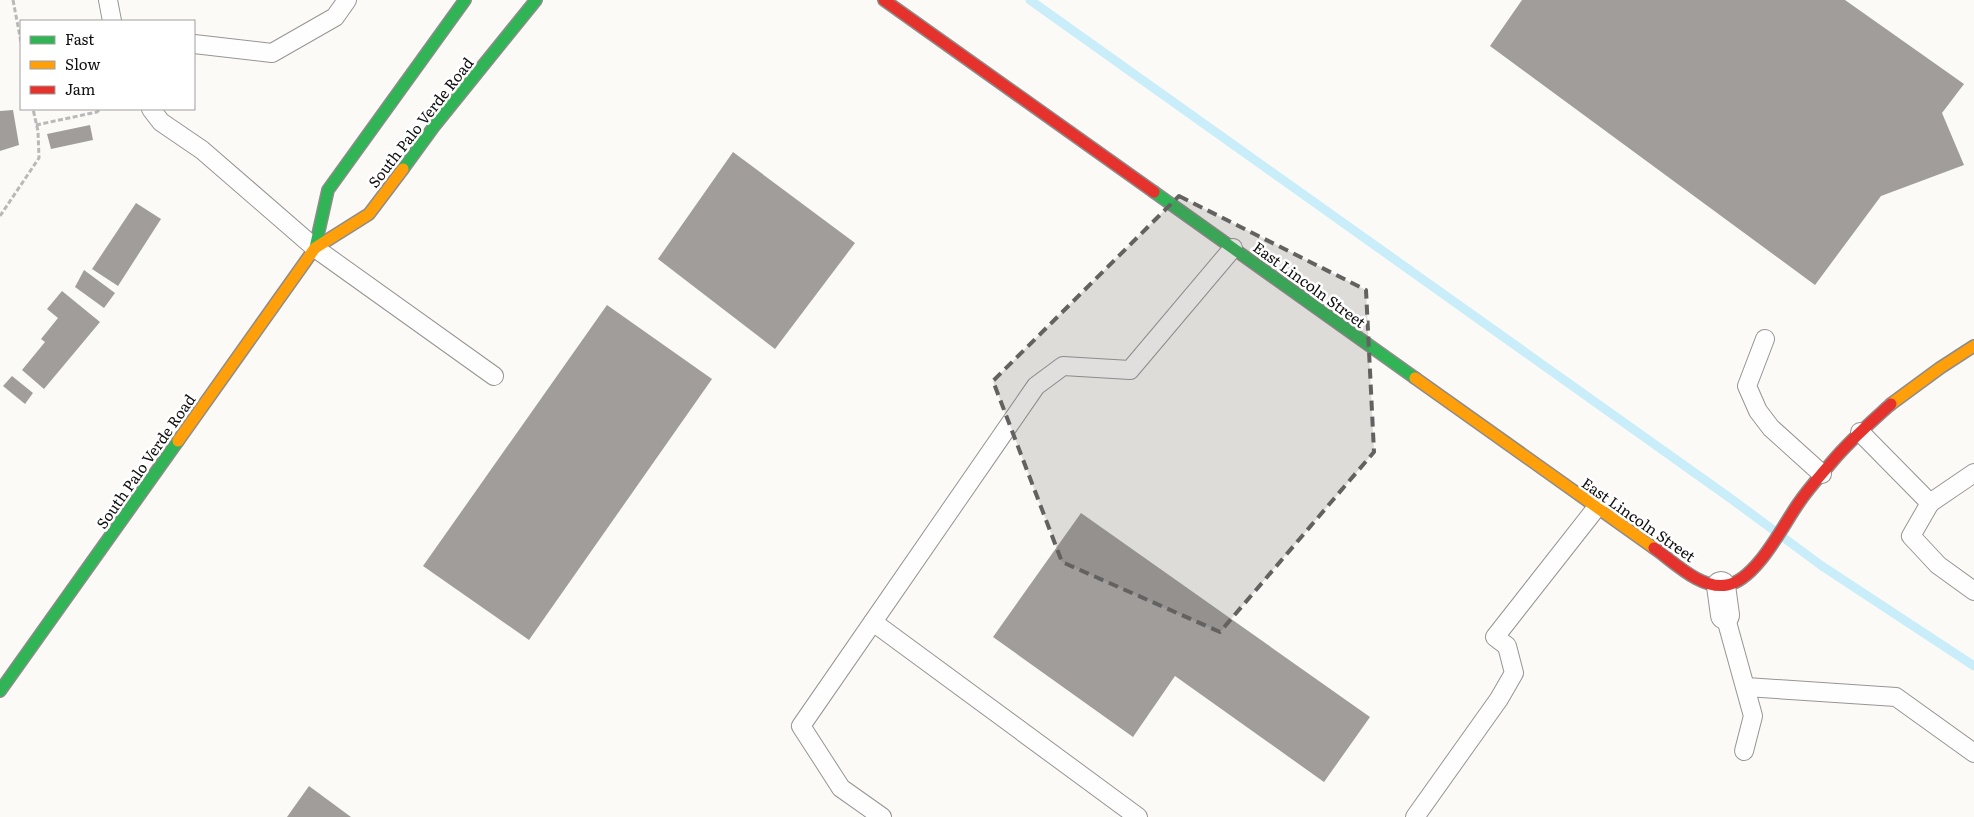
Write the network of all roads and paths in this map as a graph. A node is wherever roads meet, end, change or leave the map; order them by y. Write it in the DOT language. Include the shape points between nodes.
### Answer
graph roads {
  1 [pos="13,0"];
  2 [pos="108,0"];
  3 [pos="347,0"];
  4 [pos="465,0"];
  5 [pos="536,0"];
  6 [pos="884,0"];
  7 [pos="112,20"];
  8 [pos="20,37"];
  9 [pos="195,44"];
  10 [pos="34,110"];
  11 [pos="99,110"];
  12 [pos="152,110"];
  13 [pos="36,125"];
  14 [pos="0,216"];
  15 [pos="315,248"];
  16 [pos="1233,248"];
  17 [pos="1765,339"];
  18 [pos="1974,346"];
  19 [pos="494,376"];
  20 [pos="1860,432"];
  21 [pos="1974,473"];
  22 [pos="1822,474"];
  23 [pos="1930,504"];
  24 [pos="1597,508"];
  25 [pos="1721,586"];
  26 [pos="1974,591"];
  27 [pos="1725,615"];
  28 [pos="873,622"];
  29 [pos="1746,687"];
  30 [pos="0,691"];
  31 [pos="1744,751"];
  32 [pos="1974,753"];
  33 [pos="882,817"];
  34 [pos="1138,817"];
  35 [pos="1415,817"];
  1 -- 8 [label="path"];
  2 -- 7 [label="lane"];
  3 -- 9 [label="lane" via="335,17 272,53"];
  4 -- 15 [label="street, South Palo Verde Road" via="328,190"];
  5 -- 15 [label="street, South Palo Verde Road" via="435,125 369,214"];
  6 -- 16 [label="street, East Lincoln Street"];
  10 -- 13 [label="path"];
  11 -- 13 [label="path"];
  12 -- 15 [label="lane" via="161,122 202,150"];
  13 -- 14 [label="path" via="39,158"];
  15 -- 19 [label="lane"];
  15 -- 30 [label="street, South Palo Verde Road"];
  16 -- 24 [label="street, East Lincoln Street"];
  16 -- 28 [label="lane" via="1130,370 1063,366 1036,386"];
  17 -- 22 [label="lane" via="1747,386 1770,428"];
  18 -- 20 [label="street" via="1924,378"];
  20 -- 22 [label="street"];
  20 -- 23 [label="lane"];
  21 -- 23 [label="lane"];
  22 -- 25 [label="street" via="1752,570 1737,582"];
  23 -- 26 [label="lane" via="1911,536 1938,565"];
  24 -- 25 [label="street, East Lincoln Street" via="1694,576 1710,585"];
  24 -- 35 [label="lane" via="1495,637 1507,646 1514,673"];
  25 -- 27 [label="street"];
  27 -- 29 [label="lane"];
  28 -- 33 [label="lane" via="801,726 841,788"];
  28 -- 34 [label="lane"];
  29 -- 31 [label="lane" via="1753,716"];
  29 -- 32 [label="lane" via="1896,697"];
}
